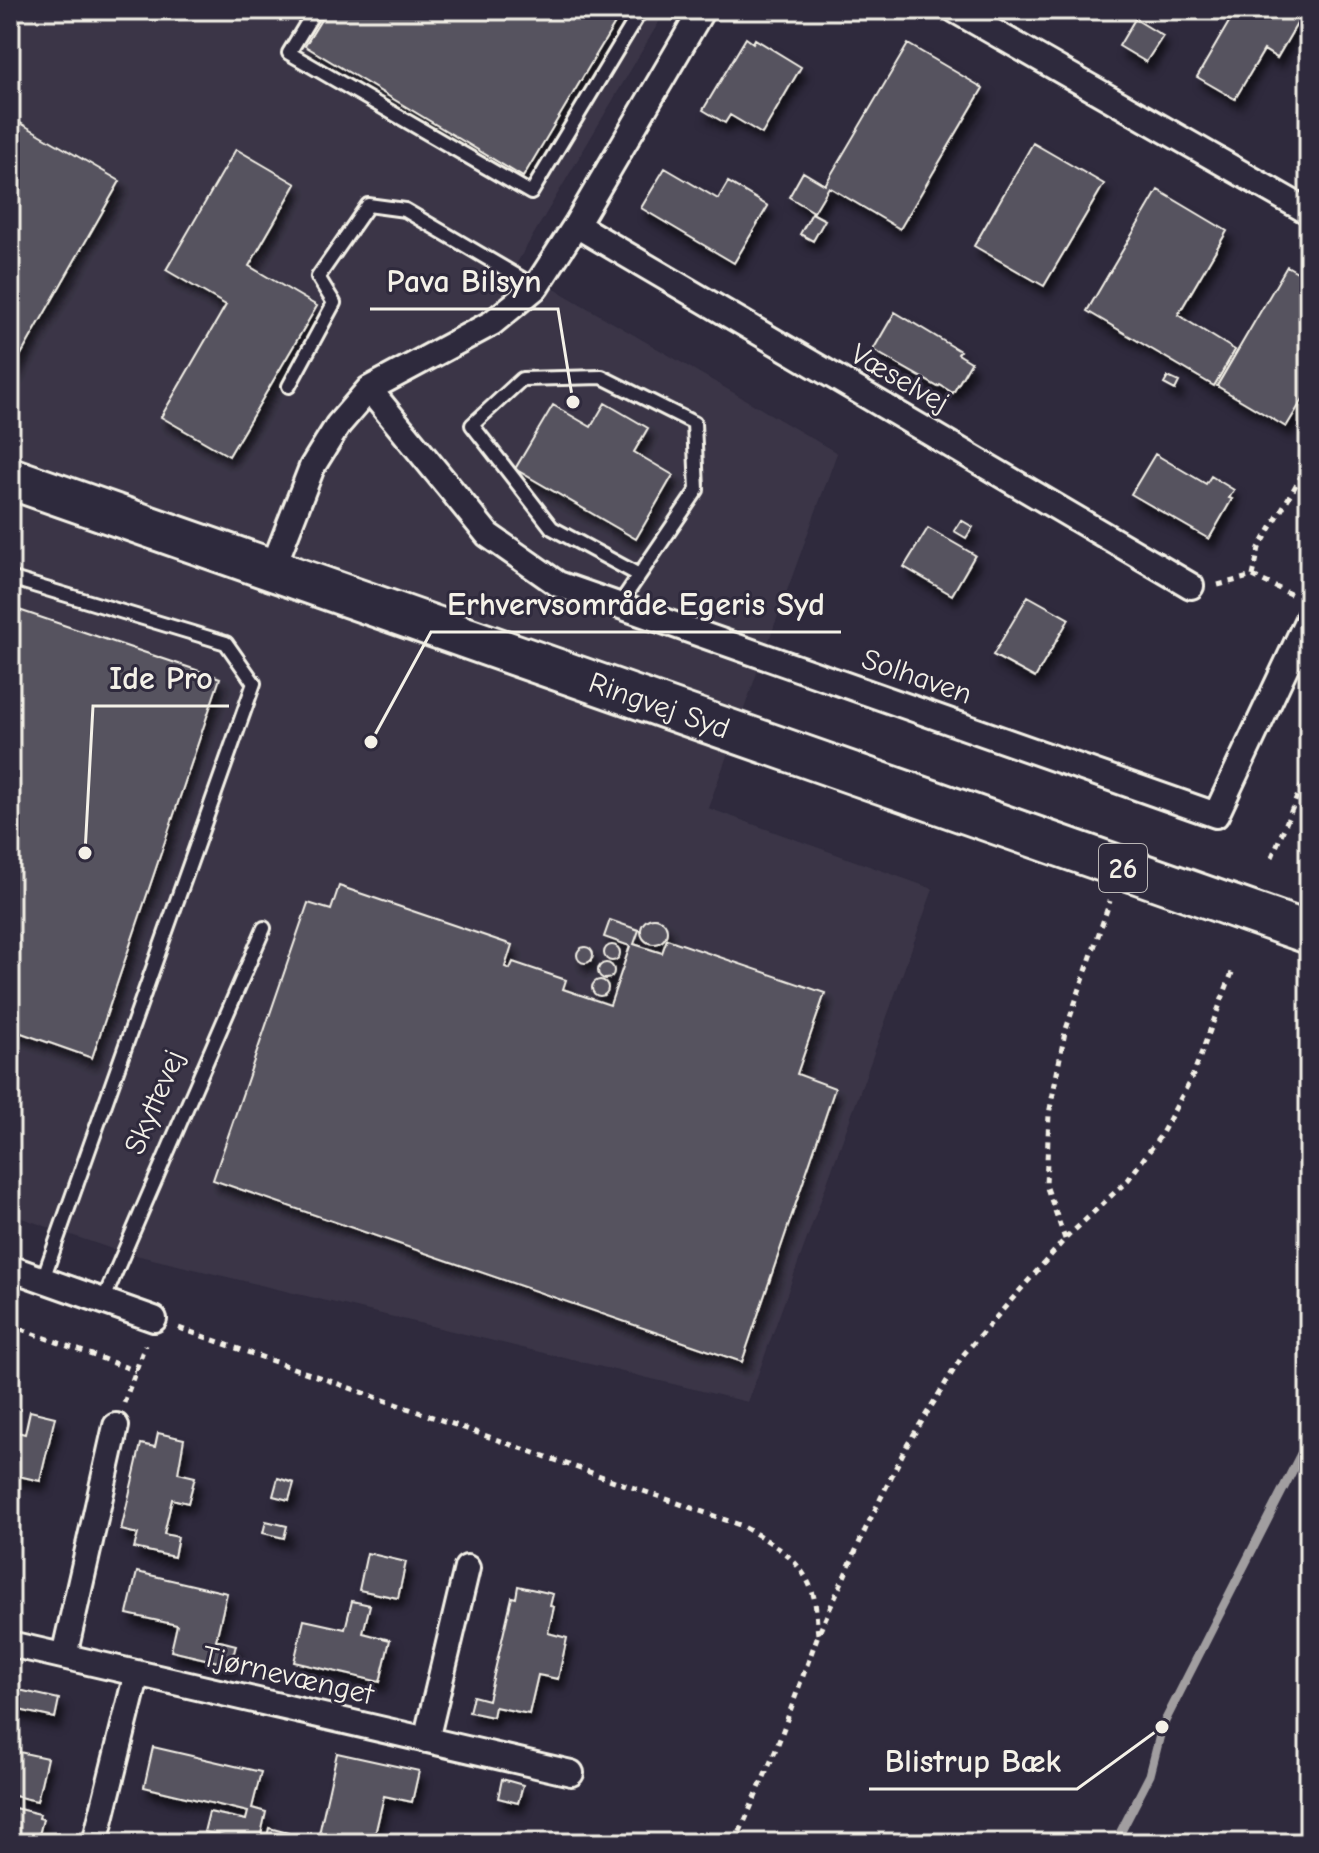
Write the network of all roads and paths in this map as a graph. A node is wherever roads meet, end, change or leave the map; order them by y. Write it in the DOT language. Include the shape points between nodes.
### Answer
graph roads {
  1 [pos="315,10"];
  2 [pos="641,10"];
  3 [pos="702,10"];
  4 [pos="955,10"];
  5 [pos="1309,212"];
  6 [pos="576,225"];
  7 [pos="536,287"];
  8 [pos="289,386"];
  9 [pos="369,389"];
  10 [pos="1309,463"];
  11 [pos="10,478"];
  12 [pos="272,570"];
  13 [pos="639,575"];
  14 [pos="1253,576"];
  15 [pos="10,578"];
  16 [pos="1191,586"];
  17 [pos="1295,597"];
  18 [pos="619,605"];
  19 [pos="1309,617"];
  20 [pos="1309,768"];
  21 [pos="1272,857"];
  22 [pos="1122,868"];
  23 [pos="264,928"];
  24 [pos="1309,933"];
  25 [pos="1233,970"];
  26 [pos="1065,1239"];
  27 [pos="10,1268"];
  28 [pos="43,1279"];
  29 [pos="103,1301"];
  30 [pos="154,1319"];
  31 [pos="10,1325"];
  32 [pos="136,1371"];
  33 [pos="116,1426"];
  34 [pos="467,1568"];
  35 [pos="818,1635"];
  36 [pos="10,1644"];
  37 [pos="64,1656"];
  38 [pos="137,1673"];
  39 [pos="426,1740"];
  40 [pos="571,1773"];
  41 [pos="95,1843"];
  42 [pos="735,1843"];
  1 -- 2 [label="lane" via="289,53 531,193"];
  3 -- 6 [label="street"];
  4 -- 5 [label="street"];
  6 -- 7 [label="street"];
  6 -- 16 [label="street, Væselvej"];
  7 -- 8 [label="lane" via="405,210 368,205 318,277 334,303"];
  7 -- 9 [label="street" via="492,323"];
  9 -- 12 [label="street" via="312,467"];
  9 -- 18 [label="street, Solhaven" via="488,535 558,584"];
  10 -- 14 [label="path" via="1259,548"];
  11 -- 12 [label="main road, Ringvej Syd / 26"];
  12 -- 22 [label="main road, Ringvej Syd / 26"];
  13 -- 13 [label="lane" via="697,490 694,423 602,377 522,379 472,425 552,528"];
  13 -- 18 [label="lane"];
  14 -- 16 [label="path" via="1211,587"];
  14 -- 17 [label="path"];
  15 -- 28 [label="lane" via="226,643 254,683"];
  18 -- 19 [label="street, Solhaven" via="1216,815"];
  20 -- 21 [label="path"];
  22 -- 24 [label="main road, Ringvej Syd / 26"];
  22 -- 26 [label="path" via="1065,1032 1049,1114 1046,1185"];
  23 -- 29 [label="lane, Skyttevej"];
  25 -- 26 [label="path" via="1193,1075 1161,1135 1128,1180"];
  26 -- 35 [label="path" via="963,1355 906,1447"];
  27 -- 28 [label="street"];
  28 -- 29 [label="street"];
  29 -- 30 [label="street"];
  30 -- 32 [label="path"];
  30 -- 35 [label="path" via="740,1525 777,1545 798,1566 812,1591"];
  31 -- 32 [label="path"];
  32 -- 33 [label="path"];
  33 -- 37 [label="street"];
  34 -- 39 [label="street"];
  35 -- 42 [label="path"];
  36 -- 37 [label="street, Tjørnevænget"];
  37 -- 38 [label="street, Tjørnevænget"];
  38 -- 39 [label="street, Tjørnevænget"];
  38 -- 41 [label="street"];
  39 -- 40 [label="street, Tjørnevænget"];
}
